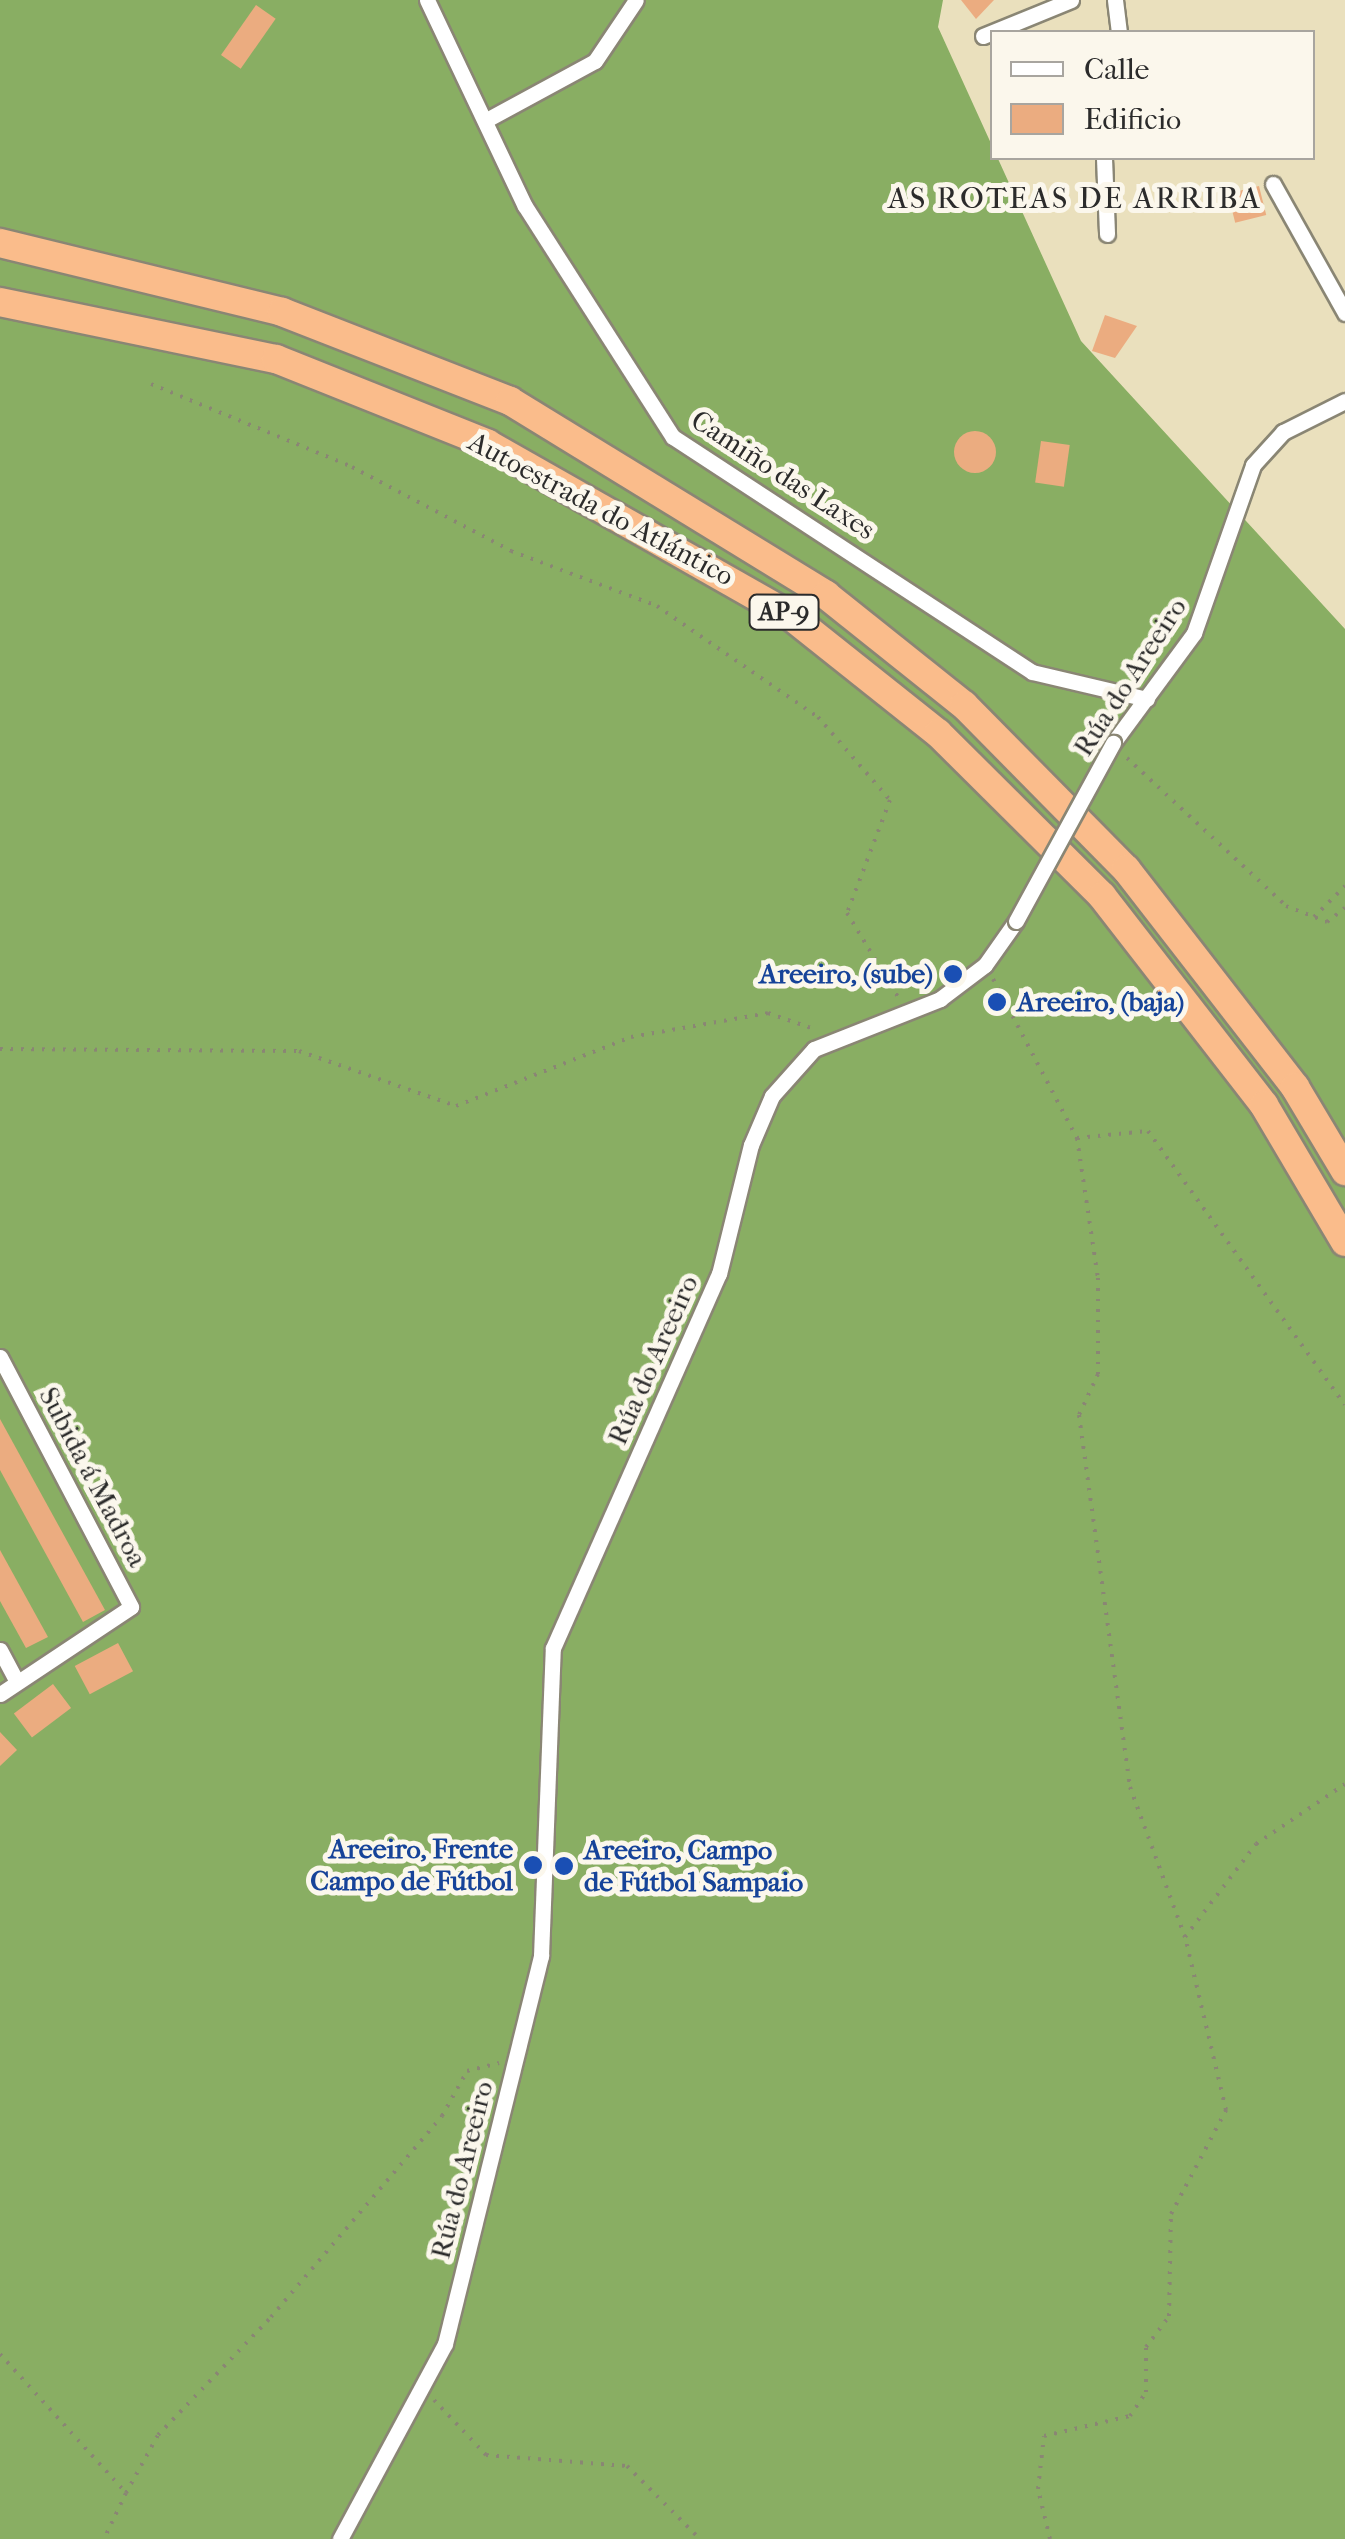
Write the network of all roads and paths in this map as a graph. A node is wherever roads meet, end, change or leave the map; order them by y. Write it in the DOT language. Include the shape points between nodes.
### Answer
graph roads {
  1 [pos="427,0"];
  2 [pos="636,0"];
  3 [pos="1070,0"];
  4 [pos="1116,0"];
  5 [pos="998,30"];
  6 [pos="1119,30"];
  7 [pos="990,33"];
  8 [pos="983,36"];
  9 [pos="490,118"];
  10 [pos="1104,160"];
  11 [pos="1273,184"];
  12 [pos="1107,234"];
  13 [pos="0,243"];
  14 [pos="0,302"];
  15 [pos="1345,313"];
  16 [pos="152,384"];
  17 [pos="1345,401"];
  18 [pos="1147,698"];
  19 [pos="1114,743"];
  20 [pos="1345,886"];
  21 [pos="1345,908"];
  22 [pos="1314,917"];
  23 [pos="986,965"];
  24 [pos="910,1014"];
  25 [pos="837,1038"];
  26 [pos="0,1049"];
  27 [pos="1077,1138"];
  28 [pos="1345,1172"];
  29 [pos="1345,1242"];
  30 [pos="0,1357"];
  31 [pos="1345,1405"];
  32 [pos="0,1650"];
  33 [pos="18,1682"];
  34 [pos="0,1694"];
  35 [pos="1345,1784"];
  36 [pos="1186,1937"];
  37 [pos="514,2063"];
  38 [pos="0,2354"];
  39 [pos="426,2382"];
  40 [pos="126,2493"];
  41 [pos="104,2539"];
  42 [pos="340,2539"];
  43 [pos="700,2539"];
  44 [pos="1050,2539"];
  1 -- 9 [label="street, Camiño das Laxes"];
  2 -- 9 [label="street" via="595,61"];
  3 -- 5 [label="street"];
  4 -- 6 [label="street"];
  7 -- 8 [label="street"];
  9 -- 18 [label="street, Camiño das Laxes" via="525,206 673,436 1032,672"];
  10 -- 12 [label="street"];
  11 -- 15 [label="street"];
  13 -- 28 [label="highway, Autoestrada do Atlántico / AP-9" via="282,312 510,401 794,573 964,706 1126,869 1296,1087"];
  14 -- 29 [label="highway, Autoestrada do Atlántico / AP-9" via="276,359 488,444 792,617 938,733 1102,896 1264,1105"];
  16 -- 24 [label="path" via="437,510 511,551 658,606 818,717 890,800 847,914"];
  17 -- 18 [label="street, Rúa do Areeiro" via="1284,432 1253,464 1212,595"];
  18 -- 19 [label="street, Rúa do Areeiro"];
  19 -- 22 [label="path" via="1235,864"];
  19 -- 23 [label="street, Rúa do Areeiro, bridge"];
  20 -- 22 [label="path"];
  21 -- 22 [label="path" via="1328,922"];
  23 -- 24 [label="street, Rúa do Areeiro"];
  23 -- 27 [label="path"];
  24 -- 25 [label="street, Rúa do Areeiro"];
  25 -- 26 [label="path" via="768,1013 632,1037 456,1106 299,1051"];
  25 -- 37 [label="street, Rúa do Areeiro" via="788,1072 772,1096 734,1196 719,1274 553,1648 546,1915"];
  27 -- 31 [label="path" via="1148,1131"];
  27 -- 36 [label="path" via="1098,1278 1098,1374 1079,1416 1130,1787"];
  30 -- 33 [label="street, Subida á Madroa" via="130,1597 124,1616"];
  32 -- 33 [label="street"];
  33 -- 34 [label="street, Subida á Madroa"];
  35 -- 36 [label="path" via="1256,1844"];
  36 -- 44 [label="path" via="1226,2110 1170,2214 1169,2316 1146,2348 1146,2392 1130,2416 1044,2436 1038,2488"];
  37 -- 39 [label="street, Rúa do Areeiro" via="445,2344"];
  37 -- 40 [label="path" via="467,2071 442,2116 158,2435"];
  38 -- 40 [label="path"];
  39 -- 42 [label="street, Rúa do Areeiro"];
  39 -- 43 [label="path" via="444,2420 486,2455 627,2466"];
  40 -- 41 [label="path"];
}
